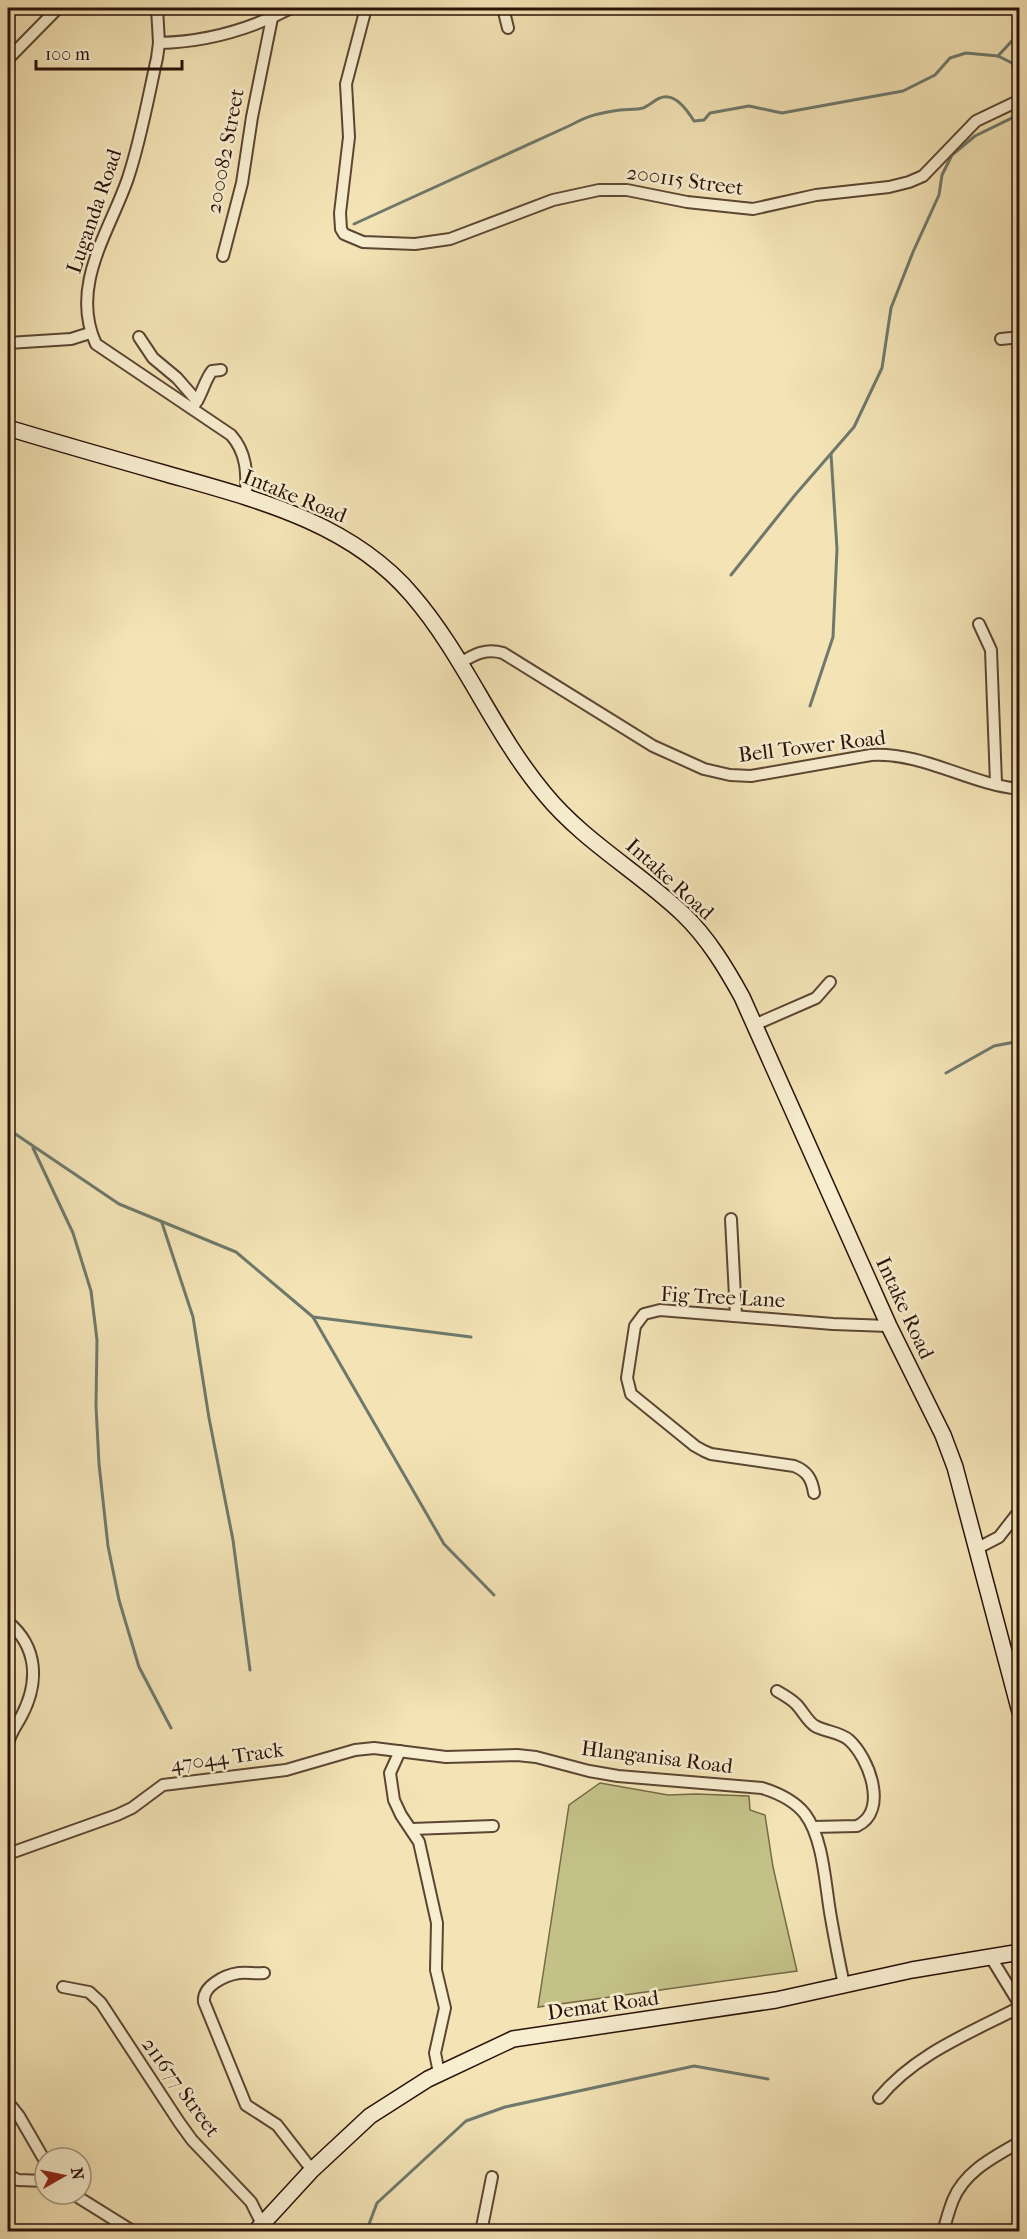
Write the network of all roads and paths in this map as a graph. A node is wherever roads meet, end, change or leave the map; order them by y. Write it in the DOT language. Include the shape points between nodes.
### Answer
graph roads {
  1 [pos="58,8"];
  2 [pos="158,8"];
  3 [pos="291,8"];
  4 [pos="366,8"];
  5 [pos="503,8"];
  6 [pos="272,18"];
  7 [pos="508,28"];
  8 [pos="159,43"];
  9 [pos="8,59"];
  10 [pos="1018,100"];
  11 [pos="223,256"];
  12 [pos="90,333"];
  13 [pos="139,337"];
  14 [pos="1020,337"];
  15 [pos="1001,339"];
  16 [pos="8,343"];
  17 [pos="221,370"];
  18 [pos="194,404"];
  19 [pos="8,428"];
  20 [pos="246,497"];
  21 [pos="979,624"];
  22 [pos="460,663"];
  23 [pos="996,783"];
  24 [pos="1020,789"];
  25 [pos="830,982"];
  26 [pos="754,1025"];
  27 [pos="731,1219"];
  28 [pos="736,1316"];
  29 [pos="889,1326"];
  30 [pos="814,1493"];
  31 [pos="1019,1511"];
  32 [pos="976,1549"];
  33 [pos="8,1622"];
  34 [pos="777,1691"];
  35 [pos="1020,1712"];
  36 [pos="8,1744"];
  37 [pos="400,1751"];
  38 [pos="323,1759"];
  39 [pos="493,1826"];
  40 [pos="813,1827"];
  41 [pos="412,1829"];
  42 [pos="8,1854"];
  43 [pos="1020,1952"];
  44 [pos="990,1956"];
  45 [pos="264,1972"];
  46 [pos="844,1985"];
  47 [pos="63,1987"];
  48 [pos="1020,2006"];
  49 [pos="439,2073"];
  50 [pos="879,2098"];
  51 [pos="8,2102"];
  52 [pos="1020,2142"];
  53 [pos="36,2146"];
  54 [pos="312,2170"];
  55 [pos="8,2175"];
  56 [pos="492,2177"];
  57 [pos="33,2181"];
  58 [pos="92,2206"];
  59 [pos="259,2228"];
  60 [pos="134,2232"];
  61 [pos="481,2232"];
  62 [pos="943,2232"];
  1 -- 9 [label="street"];
  2 -- 8 [label="street, Luganda Road"];
  3 -- 6 [label="street"];
  4 -- 10 [label="street, 200115 Street" via="346,84 349,137 340,213 344,234 380,244 450,239 553,200 599,190 627,190 753,209 816,195 883,188 922,176 976,121"];
  5 -- 7 [label="street"];
  6 -- 8 [label="street" via="219,35"];
  6 -- 11 [label="street, 200082 Street" via="242,183"];
  8 -- 12 [label="street, Luganda Road" via="128,177 88,281"];
  12 -- 16 [label="street" via="71,339"];
  12 -- 18 [label="street" via="96,344"];
  13 -- 18 [label="street" via="153,358 177,378"];
  14 -- 15 [label="street"];
  17 -- 18 [label="street" via="212,371"];
  18 -- 20 [label="street" via="240,445 246,467"];
  19 -- 20 [label="street, Intake Road"];
  20 -- 22 [label="street, Intake Road" via="315,522 367,554 410,592"];
  21 -- 23 [label="street" via="991,650"];
  22 -- 23 [label="street, Bell Tower Road" via="483,651 503,653 653,746 704,769 730,775 751,776 886,754 906,756"];
  22 -- 26 [label="street, Intake Road" via="508,745 545,794 703,935 730,975"];
  23 -- 24 [label="street, Bell Tower Road"];
  25 -- 26 [label="street" via="816,998"];
  26 -- 29 [label="street, Intake Road"];
  27 -- 28 [label="street"];
  28 -- 29 [label="street, Fig Tree Lane"];
  28 -- 30 [label="street, Fig Tree Lane" via="660,1310 644,1314 635,1326 628,1389 636,1400 696,1446 711,1454 794,1466 809,1476"];
  29 -- 32 [label="street, Intake Road" via="943,1435"];
  31 -- 32 [label="street" via="999,1537"];
  32 -- 35 [label="street, Intake Road"];
  33 -- 36 [label="street" via="27,1648 35,1672 30,1696"];
  34 -- 40 [label="street" via="816,1726 840,1734 852,1743 871,1780 874,1806 862,1823"];
  37 -- 38 [label="street, Hlanganisa Road" via="374,1748"];
  37 -- 40 [label="street, Hlanganisa Road" via="446,1757 536,1757 618,1776 762,1788 790,1800"];
  37 -- 41 [label="street" via="390,1773 391,1784 396,1807"];
  38 -- 42 [label="street, 47044 Track" via="286,1770 162,1785 117,1815"];
  39 -- 41 [label="street"];
  40 -- 46 [label="street, Hlanganisa Road"];
  41 -- 49 [label="street" via="419,1842 437,1923 436,1970 445,2008 435,2053"];
  43 -- 44 [label="street, Demat Road"];
  44 -- 46 [label="street, Demat Road"];
  44 -- 48 [label="street"];
  45 -- 54 [label="street" via="241,1973 210,1986 204,2002 246,2105 276,2125"];
  46 -- 49 [label="street, Demat Road" via="732,2008 513,2039"];
  47 -- 59 [label="street, 211677 Street" via="89,1992 101,2003 178,2122 251,2202"];
  48 -- 50 [label="street" via="912,2064"];
  49 -- 54 [label="street, Demat Road" via="370,2116"];
  51 -- 53 [label="street"];
  52 -- 62 [label="street" via="971,2173 961,2184"];
  54 -- 59 [label="street, Demat Road"];
  55 -- 57 [label="street"];
  56 -- 61 [label="street"];
  58 -- 60 [label="street"];
}
